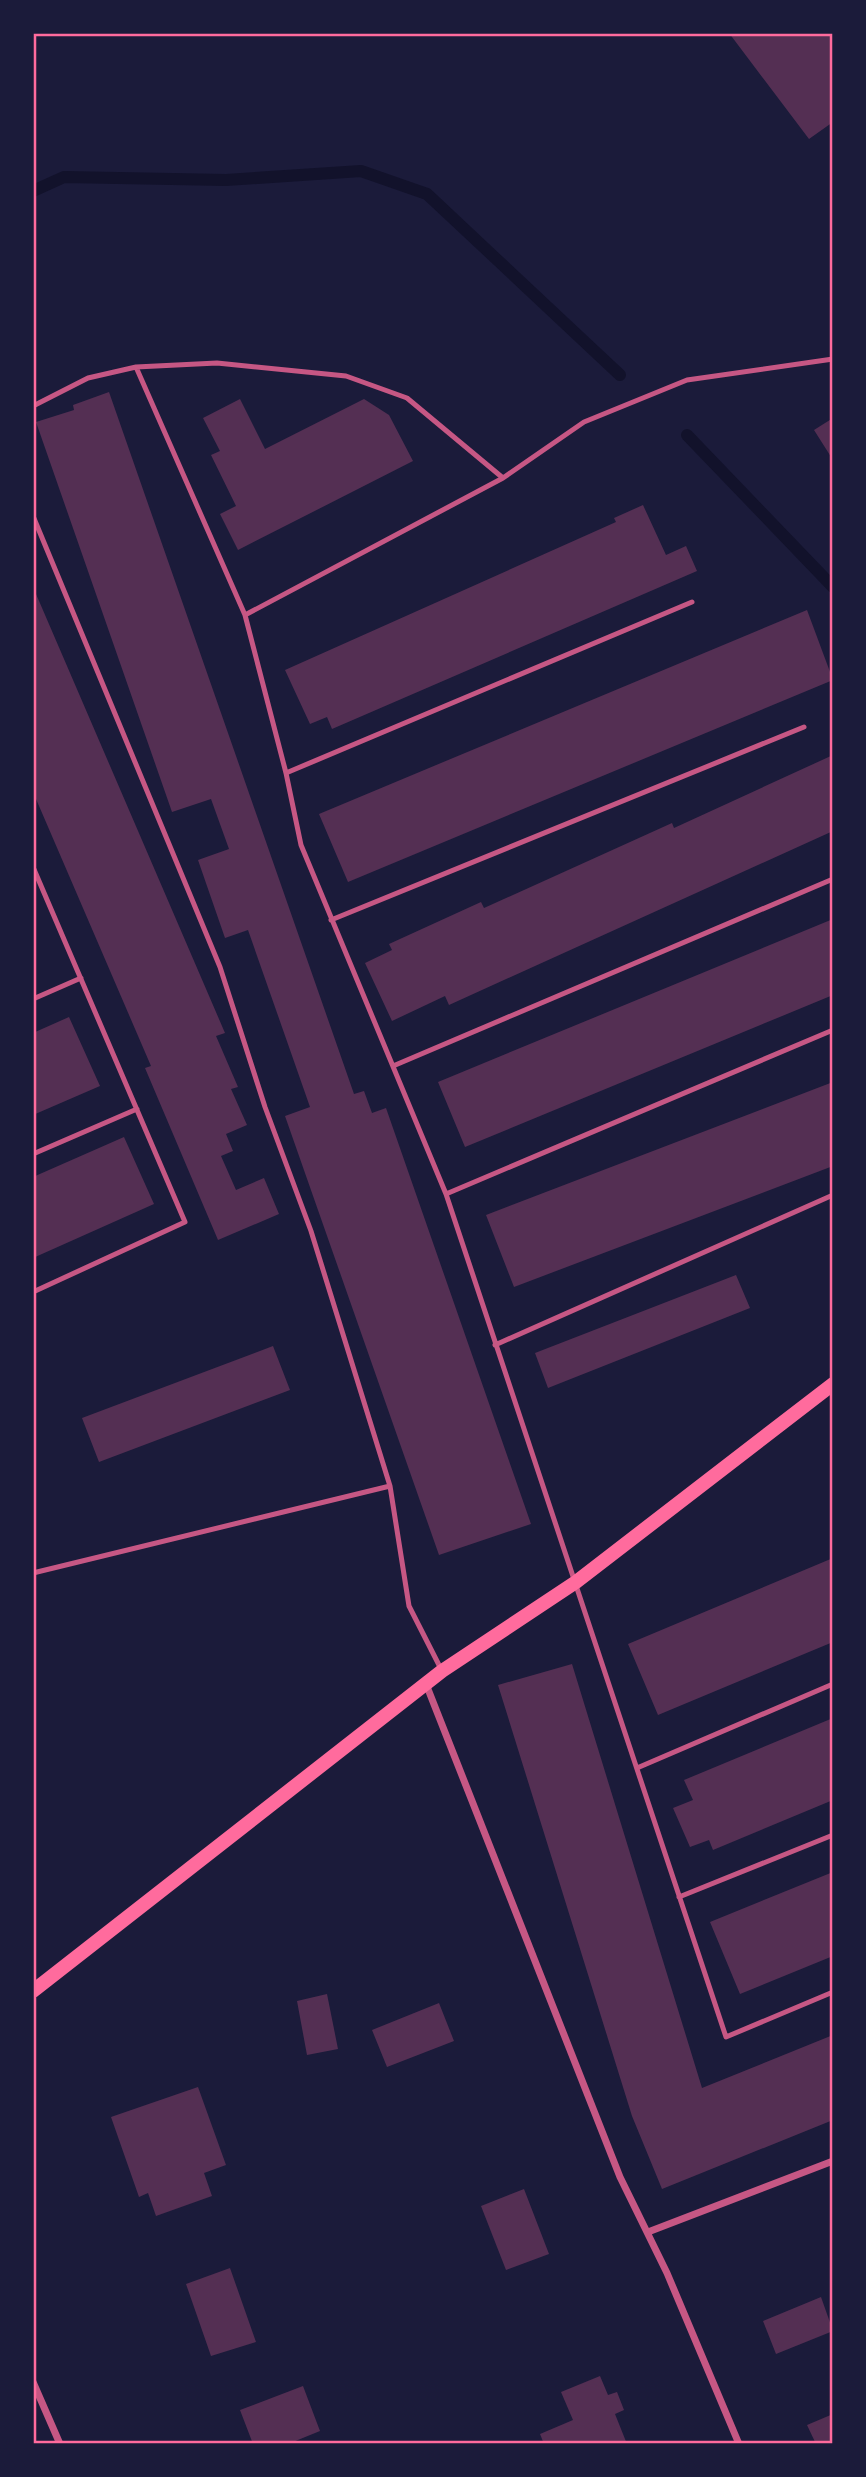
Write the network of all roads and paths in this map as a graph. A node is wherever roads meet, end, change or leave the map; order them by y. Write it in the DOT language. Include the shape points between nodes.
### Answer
graph roads {
  1 [pos="833,359"];
  2 [pos="136,367"];
  3 [pos="33,406"];
  4 [pos="503,478"];
  5 [pos="33,516"];
  6 [pos="692,602"];
  7 [pos="245,615"];
  8 [pos="804,727"];
  9 [pos="286,773"];
  10 [pos="33,867"];
  11 [pos="833,878"];
  12 [pos="331,920"];
  13 [pos="81,978"];
  14 [pos="33,999"];
  15 [pos="833,1030"];
  16 [pos="393,1066"];
  17 [pos="137,1109"];
  18 [pos="33,1154"];
  19 [pos="446,1194"];
  20 [pos="833,1195"];
  21 [pos="33,1292"];
  22 [pos="495,1345"];
  23 [pos="833,1384"];
  24 [pos="390,1486"];
  25 [pos="33,1573"];
  26 [pos="576,1582"];
  27 [pos="442,1671"];
  28 [pos="426,1684"];
  29 [pos="833,1684"];
  30 [pos="637,1768"];
  31 [pos="833,1835"];
  32 [pos="679,1897"];
  33 [pos="33,1991"];
  34 [pos="833,1992"];
  35 [pos="833,2161"];
  36 [pos="648,2232"];
  37 [pos="33,2382"];
  38 [pos="60,2444"];
  39 [pos="739,2444"];
  1 -- 4 [label="lane" via="687,380 584,422"];
  2 -- 3 [label="lane" via="88,378"];
  2 -- 4 [label="lane" via="217,363 346,376 407,398"];
  2 -- 7 [label="lane"];
  4 -- 7 [label="lane"];
  5 -- 24 [label="lane" via="220,967 311,1231"];
  6 -- 9 [label="lane"];
  7 -- 9 [label="lane"];
  8 -- 12 [label="lane"];
  9 -- 12 [label="lane" via="301,845"];
  10 -- 13 [label="lane"];
  11 -- 16 [label="lane"];
  12 -- 16 [label="lane"];
  13 -- 14 [label="lane"];
  13 -- 17 [label="lane"];
  15 -- 19 [label="lane"];
  16 -- 19 [label="lane"];
  17 -- 18 [label="lane"];
  17 -- 21 [label="lane" via="185,1222"];
  19 -- 22 [label="lane"];
  20 -- 22 [label="lane"];
  22 -- 26 [label="lane"];
  23 -- 26 [label="main road"];
  24 -- 25 [label="lane"];
  24 -- 27 [label="lane" via="409,1606"];
  26 -- 27 [label="main road"];
  26 -- 30 [label="lane"];
  27 -- 28 [label="main road"];
  28 -- 33 [label="main road"];
  28 -- 36 [label="street" via="620,2177"];
  29 -- 30 [label="lane"];
  30 -- 32 [label="lane"];
  31 -- 32 [label="lane"];
  32 -- 34 [label="lane" via="726,2037"];
  35 -- 36 [label="street"];
  36 -- 39 [label="street"];
  37 -- 38 [label="street"];
}
